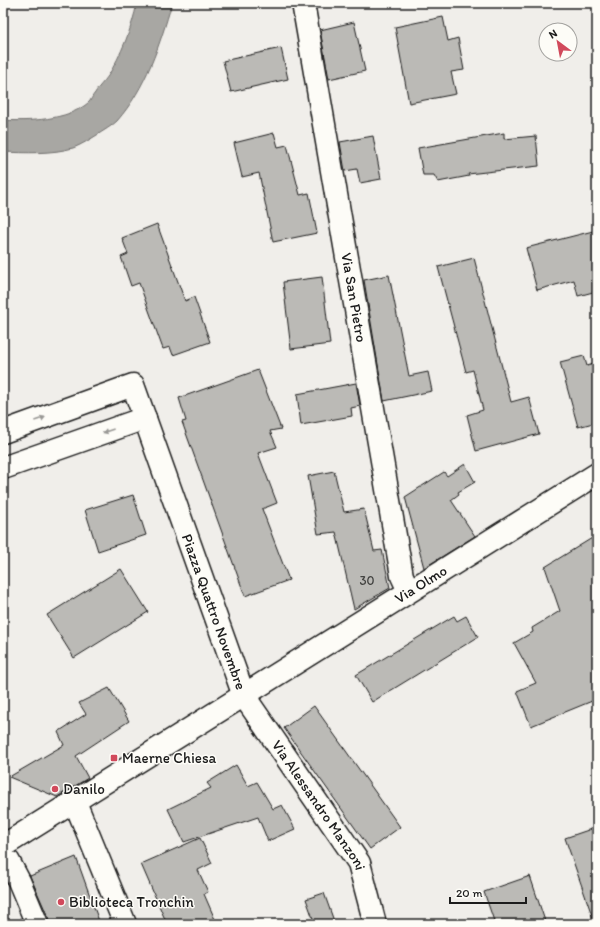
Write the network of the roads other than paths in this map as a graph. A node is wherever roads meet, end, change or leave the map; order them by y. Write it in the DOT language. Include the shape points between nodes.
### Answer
graph roads {
  1 [pos="303,3"];
  2 [pos="145,418"];
  3 [pos="3,432"];
  4 [pos="3,468"];
  5 [pos="597,474"];
  6 [pos="409,591"];
  7 [pos="244,696"];
  8 [pos="75,802"];
  9 [pos="3,846"];
  10 [pos="3,865"];
  11 [pos="37,924"];
  12 [pos="125,924"];
  13 [pos="375,924"];
  1 -- 6 [label="street, Via San Pietro" via="402,576"];
  3 -- 2 [label="street, Piazza Quattro Novembre, one-way" via="133,386"];
  2 -- 4 [label="street, one-way"];
  2 -- 7 [label="street, Piazza Quattro Novembre"];
  5 -- 6 [label="street, Via Olmo"];
  6 -- 7 [label="street, Via Olmo"];
  7 -- 8 [label="street, Piazza Quattro Novembre"];
  7 -- 13 [label="street, Via Alessandro Manzoni" via="359,863"];
  8 -- 9 [label="street, Piazza Quattro Novembre"];
  8 -- 12 [label="street"];
  10 -- 11 [label="street" via="9,862"];
}
